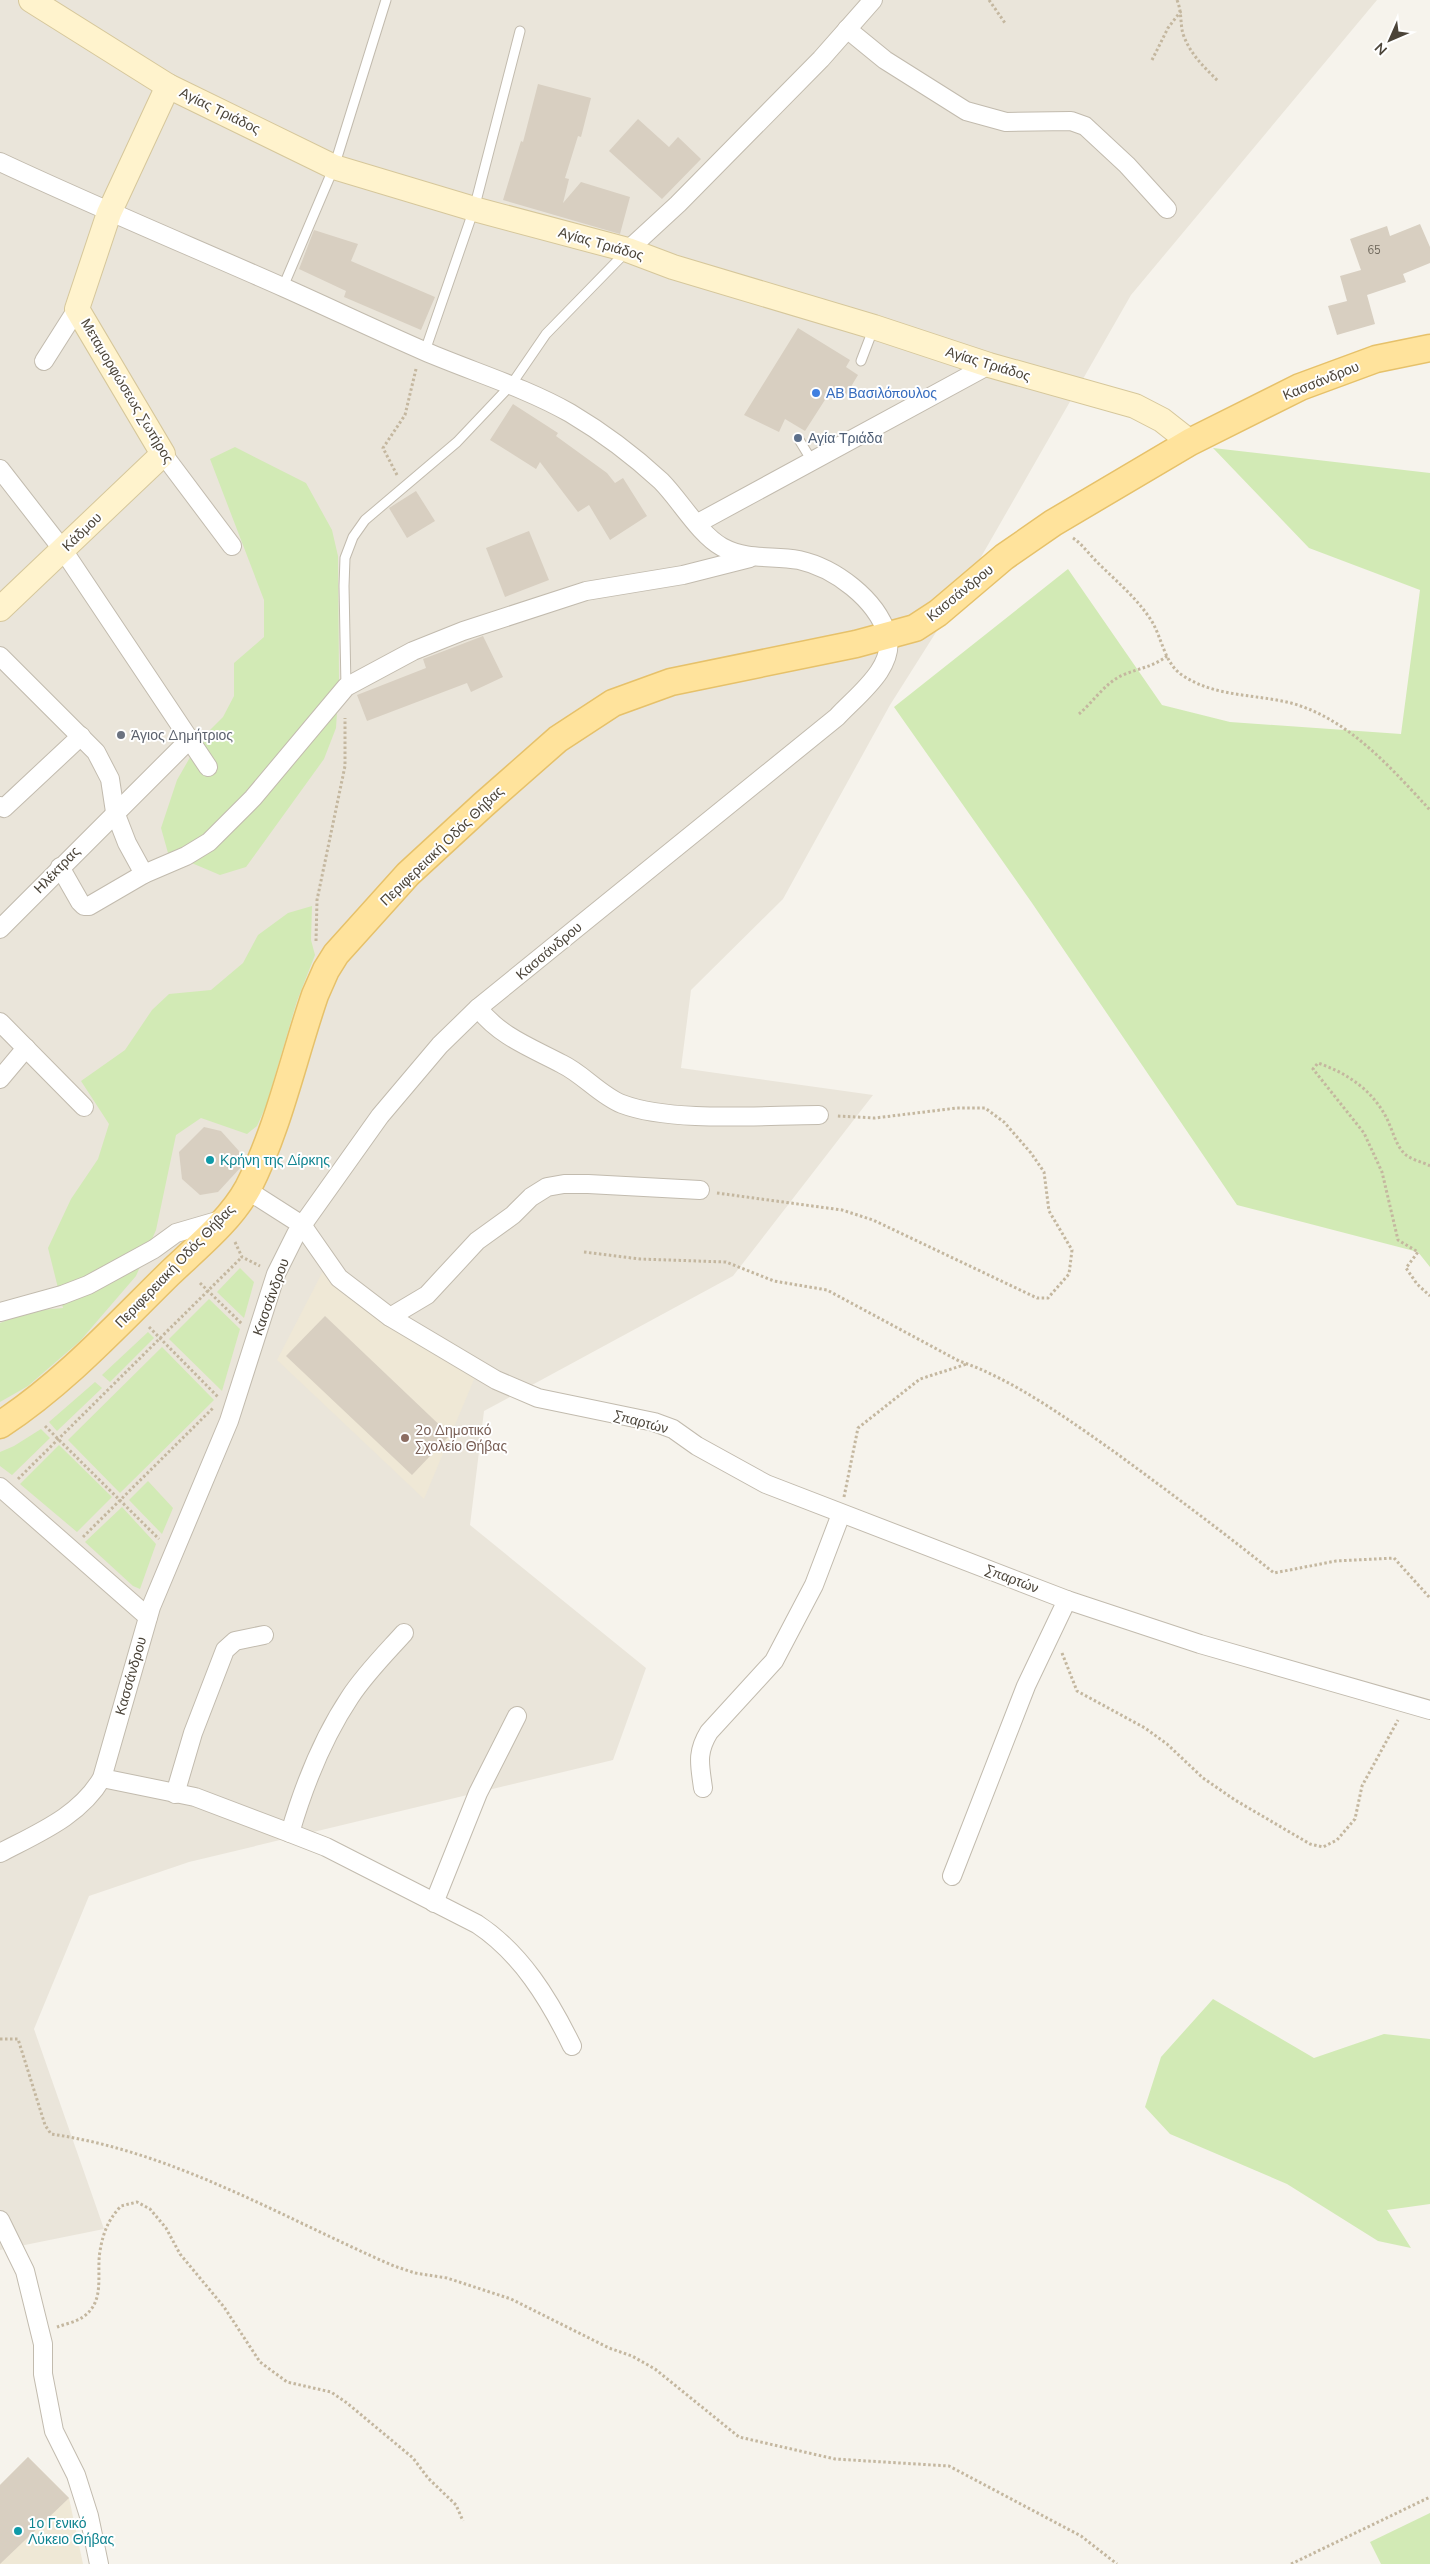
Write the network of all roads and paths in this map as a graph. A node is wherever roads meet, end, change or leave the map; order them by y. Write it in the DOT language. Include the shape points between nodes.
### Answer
graph roads {
  1 [pos="31,0"];
  2 [pos="386,0"];
  3 [pos="873,0"];
  4 [pos="989,0"];
  5 [pos="1177,0"];
  6 [pos="1182,10"];
  7 [pos="1005,23"];
  8 [pos="847,29"];
  9 [pos="520,31"];
  10 [pos="1152,60"];
  11 [pos="1218,81"];
  12 [pos="168,86"];
  13 [pos="0,162"];
  14 [pos="334,167"];
  15 [pos="474,209"];
  16 [pos="1168,209"];
  17 [pos="109,213"];
  18 [pos="628,250"];
  19 [pos="283,287"];
  20 [pos="77,309"];
  21 [pos="874,327"];
  22 [pos="1430,348"];
  23 [pos="425,351"];
  24 [pos="861,361"];
  25 [pos="44,362"];
  26 [pos="989,365"];
  27 [pos="416,369"];
  28 [pos="511,385"];
  29 [pos="798,438"];
  30 [pos="1190,442"];
  31 [pos="162,454"];
  32 [pos="812,461"];
  33 [pos="0,469"];
  34 [pos="403,486"];
  35 [pos="698,523"];
  36 [pos="1054,523"];
  37 [pos="232,546"];
  38 [pos="63,550"];
  39 [pos="750,558"];
  40 [pos="0,609"];
  41 [pos="888,637"];
  42 [pos="0,656"];
  43 [pos="1167,656"];
  44 [pos="346,687"];
  45 [pos="1079,714"];
  46 [pos="82,736"];
  47 [pos="190,739"];
  48 [pos="208,767"];
  49 [pos="2,807"];
  50 [pos="1430,810"];
  51 [pos="115,812"];
  52 [pos="60,867"];
  53 [pos="144,874"];
  54 [pos="0,928"];
  55 [pos="326,970"];
  56 [pos="478,1008"];
  57 [pos="0,1022"];
  58 [pos="26,1048"];
  59 [pos="0,1079"];
  60 [pos="84,1107"];
  61 [pos="819,1115"];
  62 [pos="1430,1166"];
  63 [pos="247,1190"];
  64 [pos="700,1190"];
  65 [pos="225,1218"];
  66 [pos="302,1225"];
  67 [pos="584,1252"];
  68 [pos="242,1257"];
  69 [pos="200,1282"];
  70 [pos="208,1291"];
  71 [pos="1430,1296"];
  72 [pos="0,1312"];
  73 [pos="390,1317"];
  74 [pos="242,1324"];
  75 [pos="148,1326"];
  76 [pos="160,1338"];
  77 [pos="968,1364"];
  78 [pos="0,1425"];
  79 [pos="45,1426"];
  80 [pos="58,1439"];
  81 [pos="2,1489"];
  82 [pos="120,1500"];
  83 [pos="841,1514"];
  84 [pos="159,1539"];
  85 [pos="71,1549"];
  86 [pos="1430,1598"];
  87 [pos="1067,1600"];
  88 [pos="148,1617"];
  89 [pos="1053,1629"];
  90 [pos="404,1633"];
  91 [pos="264,1635"];
  92 [pos="1405,1702"];
  93 [pos="1430,1710"];
  94 [pos="517,1716"];
  95 [pos="102,1778"];
  96 [pos="704,1788"];
  97 [pos="175,1794"];
  98 [pos="290,1833"];
  99 [pos="0,1853"];
  100 [pos="952,1876"];
  101 [pos="434,1903"];
  102 [pos="0,2039"];
  103 [pos="572,2046"];
  104 [pos="0,2220"];
  105 [pos="40,2332"];
  106 [pos="1430,2497"];
  107 [pos="463,2521"];
  108 [pos="100,2564"];
  109 [pos="1117,2564"];
  110 [pos="1291,2564"];
  1 -- 12 [label="street, Αγίας Τριάδος"];
  2 -- 14 [label="lane"];
  3 -- 8 [label="street"];
  4 -- 7 [label="path"];
  5 -- 6 [label="path"];
  6 -- 10 [label="path" via="1168,28"];
  6 -- 11 [label="path" via="1183,33 1193,56"];
  8 -- 16 [label="street" via="885,60 966,110 1006,122 1071,120 1085,126 1127,164"];
  8 -- 18 [label="street" via="678,204"];
  9 -- 15 [label="lane"];
  12 -- 14 [label="street, Αγίας Τριάδος"];
  12 -- 17 [label="street, Μεταμορφώσεως Σωτήρος"];
  13 -- 17 [label="street"];
  14 -- 15 [label="street, Αγίας Τριάδος"];
  14 -- 19 [label="lane"];
  15 -- 18 [label="street, Αγίας Τριάδος"];
  15 -- 23 [label="lane"];
  17 -- 19 [label="street"];
  17 -- 20 [label="street, Μεταμορφώσεως Σωτήρος"];
  18 -- 21 [label="street, Αγίας Τριάδος" via="673,267"];
  18 -- 28 [label="lane" via="546,334"];
  19 -- 23 [label="street"];
  20 -- 25 [label="street"];
  20 -- 31 [label="street, Μεταμορφώσεως Σωτήρος"];
  21 -- 24 [label="lane"];
  21 -- 26 [label="street, Αγίας Τριάδος"];
  22 -- 30 [label="main road, Κασσάνδρου" via="1376,359 1300,387"];
  23 -- 28 [label="street"];
  26 -- 30 [label="street, Αγίας Τριάδος" via="1135,406 1162,420"];
  26 -- 32 [label="street"];
  27 -- 34 [label="path" via="405,415 383,448"];
  28 -- 34 [label="lane" via="457,442"];
  28 -- 35 [label="street" via="571,414 612,441 660,480"];
  29 -- 32 [label="lane"];
  30 -- 36 [label="main road, Κασσάνδρου"];
  31 -- 37 [label="street, Μεταμορφώσεως Σωτήρος"];
  31 -- 38 [label="street, Κάδμου"];
  32 -- 35 [label="street"];
  33 -- 38 [label="street"];
  34 -- 44 [label="lane" via="366,520 353,537 345,558"];
  35 -- 39 [label="street" via="720,546"];
  36 -- 41 [label="main road, Κασσάνδρου" via="1004,557 930,618 915,628"];
  36 -- 43 [label="path" via="1080,542 1140,604 1152,621"];
  38 -- 40 [label="street, Κάδμου"];
  38 -- 47 [label="street"];
  39 -- 41 [label="street" via="800,560 841,579 871,603"];
  39 -- 44 [label="street" via="683,575 586,591 526,609 414,651"];
  41 -- 55 [label="main road, Περιφερειακή Οδός Θήβας" via="671,682 613,703 558,739 408,874 336,954"];
  41 -- 56 [label="street, Κασσάνδρου" via="887,653 880,671 837,717"];
  42 -- 46 [label="street"];
  43 -- 45 [label="path" via="1156,664 1122,675"];
  43 -- 50 [label="path" via="1181,674 1205,686 1293,704 1329,718 1359,739"];
  44 -- 53 [label="street" via="220,833 186,856"];
  44 -- 55 [label="path" via="345,766 318,900 318,952"];
  46 -- 49 [label="street"];
  46 -- 51 [label="street" via="106,768"];
  47 -- 48 [label="street"];
  47 -- 51 [label="street, Ηλέκτρας"];
  51 -- 52 [label="street, Ηλέκτρας"];
  51 -- 53 [label="street"];
  52 -- 53 [label="street" via="84,906 93,906"];
  52 -- 54 [label="street, Ηλέκτρας"];
  55 -- 63 [label="main road, Περιφερειακή Οδός Θήβας" via="297,1047 264,1154"];
  56 -- 61 [label="street" via="488,1022 506,1034 567,1066 621,1103 645,1110 689,1115"];
  56 -- 66 [label="street, Κασσάνδρου" via="440,1045 380,1116"];
  57 -- 58 [label="street"];
  58 -- 59 [label="street"];
  58 -- 60 [label="street"];
  61 -- 64 [label="path" via="874,1118 957,1108 985,1108 1004,1122 1044,1172 1049,1211 1072,1250 1069,1274 1048,1298 1036,1298 873,1220 842,1210"];
  62 -- 71 [label="path" via="1403,1154 1386,1116 1373,1097 1356,1082 1318,1063 1313,1069 1364,1133 1382,1172 1398,1240 1418,1252 1406,1268"];
  63 -- 65 [label="main road, Περιφερειακή Οδός Θήβας"];
  63 -- 66 [label="street"];
  64 -- 73 [label="street" via="588,1184 547,1187 477,1241 427,1295"];
  65 -- 72 [label="street" via="176,1233 154,1249 62,1295"];
  65 -- 78 [label="main road, Περιφερειακή Οδός Θήβας" via="81,1361 29,1406"];
  66 -- 73 [label="street, Σπαρτών" via="339,1278"];
  66 -- 88 [label="street, Κασσάνδρου" via="276,1274 229,1420"];
  67 -- 77 [label="path" via="640,1259 726,1262 774,1281 826,1290"];
  68 -- 70 [label="path"];
  69 -- 70 [label="path"];
  70 -- 74 [label="path"];
  70 -- 76 [label="path"];
  73 -- 83 [label="street, Σπαρτών" via="496,1380 538,1398 654,1422 673,1429 766,1484"];
  75 -- 76 [label="path"];
  76 -- 80 [label="path"];
  76 -- 82 [label="path" via="221,1400"];
  77 -- 83 [label="path" via="920,1380 858,1428"];
  77 -- 86 [label="path" via="1070,1420 1204,1517 1274,1573 1336,1561 1394,1558"];
  79 -- 80 [label="path"];
  80 -- 81 [label="path"];
  80 -- 82 [label="path"];
  81 -- 85 [label="street"];
  82 -- 84 [label="path"];
  82 -- 85 [label="path"];
  83 -- 87 [label="street, Σπαρτών"];
  83 -- 96 [label="street" via="814,1585 774,1661 709,1732 701,1746"];
  85 -- 88 [label="street"];
  87 -- 89 [label="street"];
  87 -- 92 [label="street, Σπαρτών" via="1200,1644"];
  88 -- 95 [label="street, Κασσάνδρου"];
  89 -- 92 [label="path" via="1077,1691 1145,1728 1235,1800 1310,1844 1323,1847 1337,1840 1355,1819 1362,1786"];
  89 -- 100 [label="street" via="1022,1695"];
  90 -- 98 [label="street" via="346,1704 314,1763"];
  91 -- 97 [label="street" via="235,1641 225,1650"];
  92 -- 93 [label="street, Σπαρτών"];
  94 -- 101 [label="street" via="478,1793"];
  95 -- 97 [label="street"];
  95 -- 99 [label="street, Κασσάνδρου" via="93,1793 74,1812"];
  97 -- 98 [label="street" via="195,1797"];
  98 -- 101 [label="street" via="326,1847"];
  101 -- 103 [label="street" via="498,1938 555,2010"];
  102 -- 109 [label="path" via="18,2039 45,2125 51,2134 104,2144 193,2172 394,2266 447,2278 530,2307 655,2368 740,2437 835,2459 949,2466 1082,2536"];
  104 -- 105 [label="street" via="25,2271"];
  105 -- 107 [label="path" via="82,2317 93,2307 98,2293 99,2254 104,2229 121,2206 137,2202 150,2209 166,2228 180,2254 224,2307 260,2362 288,2382 331,2392 347,2403 413,2458 456,2505"];
  105 -- 108 [label="street" via="42,2374 54,2430 76,2475 90,2516"];
  106 -- 110 [label="path"];
}
